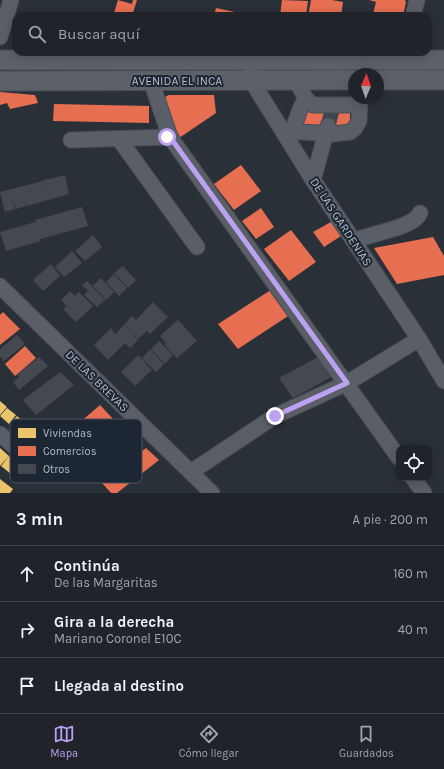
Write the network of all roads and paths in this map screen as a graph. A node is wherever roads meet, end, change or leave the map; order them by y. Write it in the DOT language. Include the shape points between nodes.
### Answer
graph roads {
  1 [pos="11,0"];
  2 [pos="417,0"];
  3 [pos="414,12"];
  4 [pos="0,37"];
  5 [pos="404,56"];
  6 [pos="250,59"];
  7 [pos="0,60"];
  8 [pos="444,60"];
  9 [pos="251,80"];
  10 [pos="296,80"];
  11 [pos="348,80"];
  12 [pos="384,80"];
  13 [pos="444,80"];
  14 [pos="0,81"];
  15 [pos="151,81"];
  16 [pos="306,99"];
  17 [pos="356,104"];
  18 [pos="360,104"];
  19 [pos="327,129"];
  20 [pos="288,131"];
  21 [pos="170,137"];
  22 [pos="119,139"];
  23 [pos="71,140"];
  24 [pos="313,180"];
  25 [pos="420,213"];
  26 [pos="354,241"];
  27 [pos="197,247"];
  28 [pos="0,286"];
  29 [pos="419,339"];
  30 [pos="444,381"];
  31 [pos="347,383"];
  32 [pos="137,419"];
  33 [pos="142,424"];
  34 [pos="0,434"];
  35 [pos="10,443"];
  36 [pos="396,454"];
  37 [pos="191,472"];
  38 [pos="415,481"];
  39 [pos="212,493"];
  40 [pos="424,493"];
  1 -- 4 [label="street"];
  2 -- 3 [label="street"];
  5 -- 6 [label="main road, AVENIDA EL INCA"];
  5 -- 8 [label="main road, AVENIDA EL INCA"];
  6 -- 7 [label="main road, AVENIDA EL INCA"];
  6 -- 9 [label="street, DE LAS GARDENIAS"];
  9 -- 10 [label="main road, AVENIDA EL INCA"];
  9 -- 15 [label="main road, AVENIDA EL INCA"];
  9 -- 20 [label="street, DE LAS GARDENIAS"];
  10 -- 11 [label="main road, AVENIDA EL INCA"];
  10 -- 16 [label="street"];
  12 -- 13 [label="main road"];
  14 -- 15 [label="main road, AVENIDA EL INCA"];
  15 -- 21 [label="street"];
  16 -- 17 [label="street" via="313,105 333,107"];
  16 -- 20 [label="street"];
  18 -- 19 [label="street" via="359,121 355,128 344,134"];
  19 -- 20 [label="street"];
  19 -- 24 [label="street"];
  20 -- 24 [label="street, DE LAS GARDENIAS"];
  21 -- 22 [label="street"];
  21 -- 31 [label="street"];
  22 -- 23 [label="street"];
  22 -- 27 [label="street"];
  24 -- 26 [label="street, DE LAS GARDENIAS"];
  25 -- 26 [label="street" via="418,218 410,223"];
  26 -- 29 [label="street, DE LAS GARDENIAS"];
  28 -- 32 [label="street, DE LAS BREVAS"];
  29 -- 30 [label="street, DE LAS GARDENIAS"];
  29 -- 31 [label="street"];
  31 -- 36 [label="street"];
  31 -- 37 [label="street" via="275,416"];
  33 -- 37 [label="street, DE LAS BREVAS"];
  34 -- 35 [label="street"];
  37 -- 39 [label="street, DE LAS BREVAS"];
  38 -- 40 [label="street"];
}
